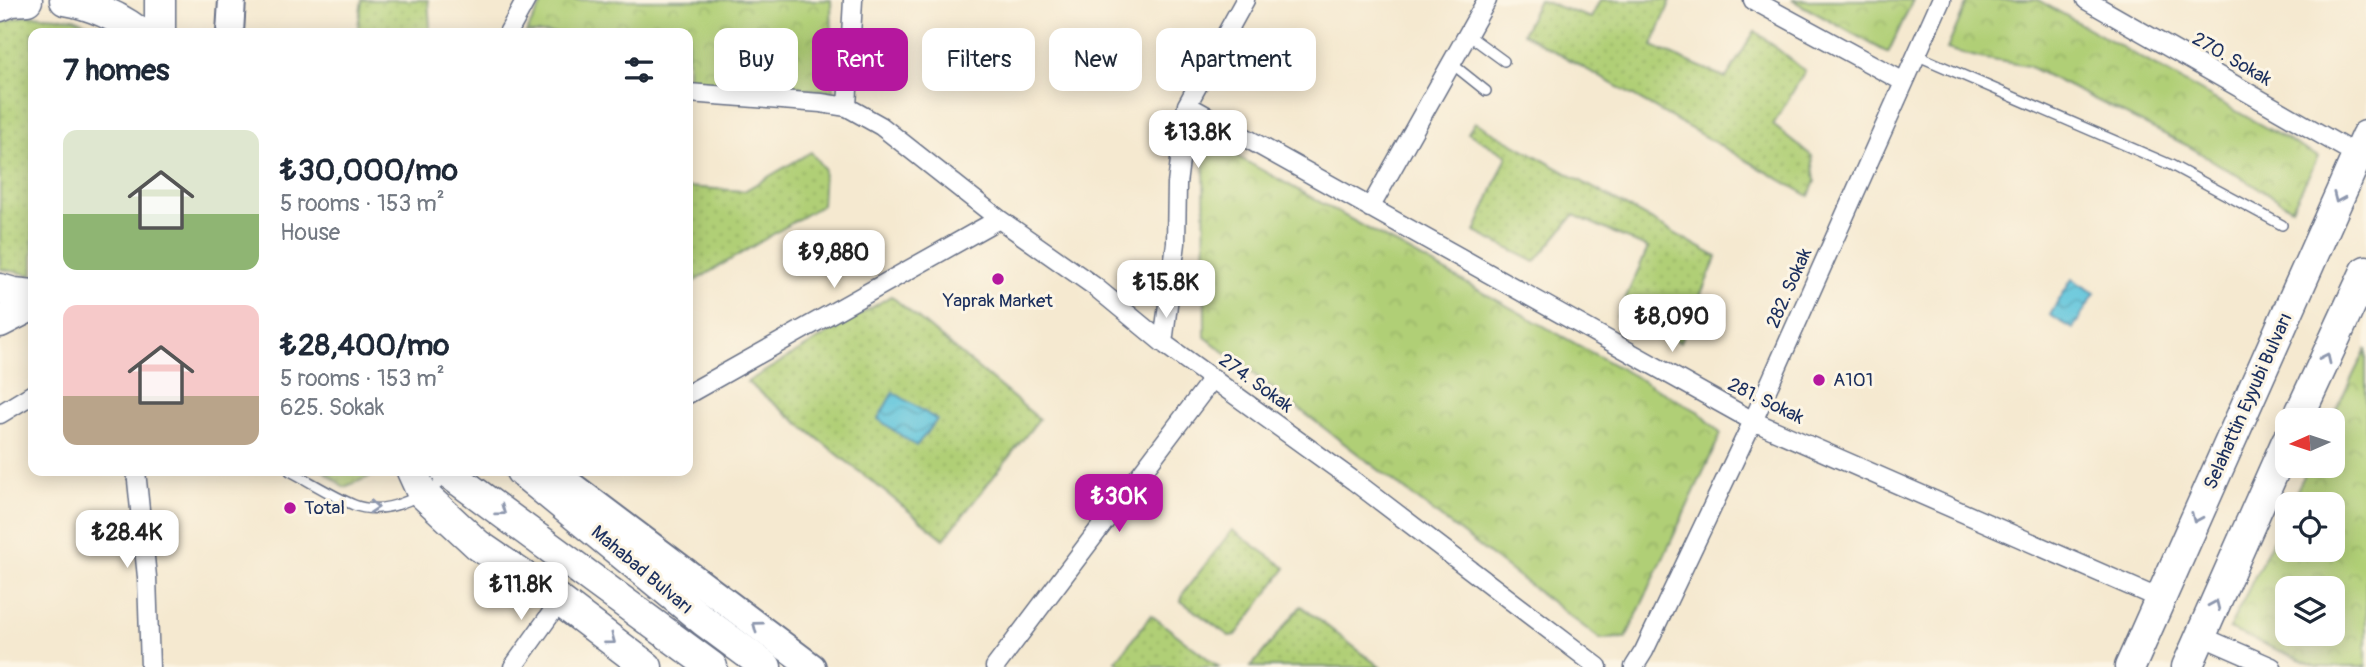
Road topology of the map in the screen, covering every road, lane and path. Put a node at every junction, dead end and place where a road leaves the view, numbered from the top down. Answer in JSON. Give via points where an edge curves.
{"nodes":[{"id":1,"x":27,"y":0,"type":"edge"},
{"id":2,"x":65,"y":0,"type":"edge"},
{"id":3,"x":160,"y":0,"type":"edge"},
{"id":4,"x":232,"y":0,"type":"edge"},
{"id":5,"x":526,"y":0,"type":"edge"},
{"id":6,"x":853,"y":0,"type":"edge"},
{"id":7,"x":1245,"y":0,"type":"edge"},
{"id":8,"x":1487,"y":0,"type":"edge"},
{"id":9,"x":1753,"y":0,"type":"edge"},
{"id":10,"x":1941,"y":0,"type":"edge"},
{"id":11,"x":2086,"y":0,"type":"edge"},
{"id":12,"x":0,"y":6,"type":"edge"},
{"id":13,"x":132,"y":28,"type":"edge"},
{"id":14,"x":160,"y":28,"type":"edge"},
{"id":15,"x":230,"y":28,"type":"edge"},
{"id":16,"x":511,"y":28,"type":"edge"},
{"id":17,"x":1467,"y":34,"type":"junction"},
{"id":18,"x":1916,"y":55,"type":"junction"},
{"id":19,"x":1504,"y":61,"type":"dead end"},
{"id":20,"x":1451,"y":63,"type":"junction"},
{"id":21,"x":1904,"y":82,"type":"junction"},
{"id":22,"x":1486,"y":91,"type":"dead end"},
{"id":23,"x":693,"y":93,"type":"edge"},
{"id":24,"x":1187,"y":105,"type":"junction"},
{"id":25,"x":847,"y":107,"type":"junction"},
{"id":26,"x":2362,"y":145,"type":"edge"},
{"id":27,"x":1370,"y":208,"type":"junction"},
{"id":28,"x":999,"y":219,"type":"junction"},
{"id":29,"x":2282,"y":225,"type":"dead end"},
{"id":30,"x":2366,"y":271,"type":"edge"},
{"id":31,"x":0,"y":289,"type":"edge"},
{"id":32,"x":28,"y":294,"type":"edge"},
{"id":33,"x":28,"y":308,"type":"edge"},
{"id":34,"x":0,"y":322,"type":"edge"},
{"id":35,"x":1163,"y":343,"type":"junction"},
{"id":36,"x":1213,"y":378,"type":"junction"},
{"id":37,"x":693,"y":391,"type":"edge"},
{"id":38,"x":28,"y":397,"type":"edge"},
{"id":39,"x":2303,"y":408,"type":"edge"},
{"id":40,"x":0,"y":414,"type":"edge"},
{"id":41,"x":1753,"y":421,"type":"junction"},
{"id":42,"x":2275,"y":468,"type":"edge"},
{"id":43,"x":137,"y":476,"type":"edge"},
{"id":44,"x":299,"y":476,"type":"edge"},
{"id":45,"x":436,"y":476,"type":"edge"},
{"id":46,"x":454,"y":476,"type":"edge"},
{"id":47,"x":527,"y":476,"type":"edge"},
{"id":48,"x":561,"y":476,"type":"edge"},
{"id":49,"x":417,"y":482,"type":"edge"},
{"id":50,"x":2160,"y":600,"type":"junction"},
{"id":51,"x":560,"y":601,"type":"junction"},
{"id":52,"x":2200,"y":636,"type":"junction"},
{"id":53,"x":150,"y":667,"type":"edge"},
{"id":54,"x":513,"y":667,"type":"edge"},
{"id":55,"x":647,"y":667,"type":"edge"},
{"id":56,"x":712,"y":667,"type":"edge"},
{"id":57,"x":766,"y":667,"type":"edge"},
{"id":58,"x":812,"y":667,"type":"edge"},
{"id":59,"x":995,"y":667,"type":"edge"},
{"id":60,"x":1598,"y":667,"type":"edge"},
{"id":61,"x":1634,"y":667,"type":"edge"},
{"id":62,"x":2130,"y":667,"type":"edge"},
{"id":63,"x":2187,"y":667,"type":"edge"},
{"id":64,"x":2272,"y":667,"type":"edge"}],
"edges":[{"from":1,"to":12,"type":"main road"},
{"from":2,"to":13,"type":"main road","via":[[85,3]]},
{"from":3,"to":14,"type":"main road"},
{"from":4,"to":15,"type":"main road"},
{"from":5,"to":16,"type":"street"},
{"from":6,"to":25,"type":"street"},
{"from":7,"to":24,"type":"street"},
{"from":8,"to":17,"type":"street"},
{"from":9,"to":21,"type":"street"},
{"from":10,"to":18,"type":"street","name":"282. Sokak"},
{"from":11,"to":26,"type":"street","name":"270. Sokak"},
{"from":17,"to":19,"type":"lane"},
{"from":17,"to":20,"type":"street"},
{"from":18,"to":21,"type":"street","name":"282. Sokak"},
{"from":18,"to":29,"type":"lane","via":[[2171,165]]},
{"from":20,"to":22,"type":"lane"},
{"from":20,"to":27,"type":"street"},
{"from":21,"to":41,"type":"street","name":"282. Sokak"},
{"from":23,"to":25,"type":"street","name":"274. Sokak"},
{"from":24,"to":27,"type":"street","name":"281. Sokak"},
{"from":24,"to":35,"type":"street","via":[[1177,184],[1177,243]]},
{"from":25,"to":28,"type":"street","name":"274. Sokak","via":[[881,127]]},
{"from":26,"to":50,"type":"main road","name":"Selahattin Eyyubi Bulvarı","one_way":true},
{"from":27,"to":41,"type":"street","name":"281. Sokak"},
{"from":28,"to":35,"type":"street","name":"274. Sokak","via":[[1094,286]]},
{"from":28,"to":37,"type":"street"},
{"from":39,"to":30,"type":"main road","one_way":true},
{"from":31,"to":32,"type":"main road"},
{"from":33,"to":34,"type":"main road"},
{"from":35,"to":36,"type":"street","name":"274. Sokak"},
{"from":36,"to":59,"type":"street"},
{"from":36,"to":60,"type":"street","name":"274. Sokak"},
{"from":38,"to":40,"type":"street"},
{"from":41,"to":50,"type":"street","name":"281. Sokak"},
{"from":41,"to":61,"type":"street","name":"282. Sokak"},
{"from":52,"to":42,"type":"main road","one_way":true},
{"from":43,"to":53,"type":"street"},
{"from":44,"to":49,"type":"lane","one_way":true,"via":[[356,506],[388,508]]},
{"from":45,"to":49,"type":"lane"},
{"from":46,"to":56,"type":"main road","name":"Mahabad Bulvarı","one_way":true},
{"from":47,"to":57,"type":"main road","name":"Mahabad Bulvarı"},
{"from":58,"to":48,"type":"main road","one_way":true},
{"from":49,"to":51,"type":"main road","via":[[478,545]]},
{"from":50,"to":62,"type":"main road","name":"Selahattin Eyyubi Bulvarı"},
{"from":51,"to":54,"type":"street"},
{"from":51,"to":55,"type":"main road","one_way":true},
{"from":52,"to":63,"type":"main road"},
{"from":52,"to":64,"type":"street"}]}
